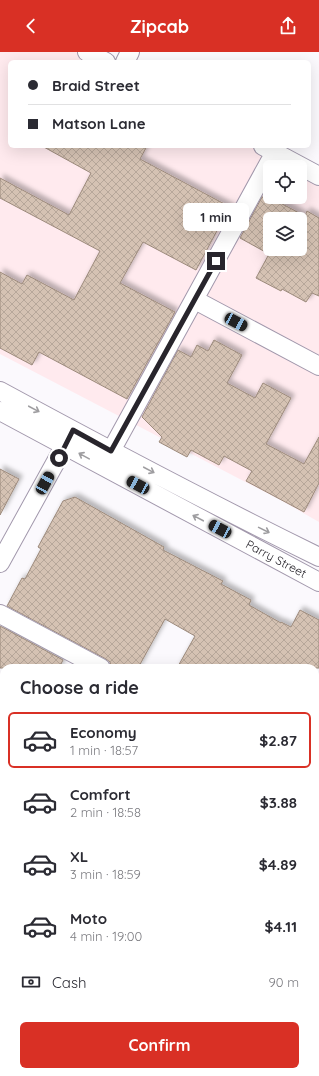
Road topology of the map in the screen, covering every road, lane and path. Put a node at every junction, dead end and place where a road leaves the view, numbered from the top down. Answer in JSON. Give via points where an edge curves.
{"nodes":[{"id":1,"x":87,"y":52,"type":"edge"},
{"id":2,"x":102,"y":60,"type":"edge"},
{"id":3,"x":269,"y":149,"type":"edge"},
{"id":4,"x":319,"y":176,"type":"edge"},
{"id":5,"x":195,"y":300,"type":"junction"},
{"id":6,"x":319,"y":366,"type":"edge"},
{"id":7,"x":0,"y":391,"type":"edge"},
{"id":8,"x":0,"y":411,"type":"edge"},
{"id":9,"x":69,"y":438,"type":"junction"},
{"id":10,"x":111,"y":451,"type":"junction"},
{"id":11,"x":319,"y":557,"type":"edge"},
{"id":12,"x":0,"y":563,"type":"edge"},
{"id":13,"x":319,"y":582,"type":"edge"},
{"id":14,"x":0,"y":614,"type":"edge"},
{"id":15,"x":94,"y":664,"type":"edge"}],
"edges":[{"from":1,"to":2,"type":"street"},
{"from":3,"to":4,"type":"street"},
{"from":3,"to":5,"type":"street"},
{"from":5,"to":6,"type":"street"},
{"from":5,"to":10,"type":"street"},
{"from":7,"to":9,"type":"street","name":"Parry Street","one_way":true},
{"from":8,"to":9,"type":"street","name":"Parry Street"},
{"from":9,"to":10,"type":"street","name":"Parry Street"},
{"from":9,"to":12,"type":"street"},
{"from":13,"to":9,"type":"street","name":"Parry Street","one_way":true},
{"from":10,"to":11,"type":"street","name":"Parry Street","one_way":true},
{"from":14,"to":15,"type":"street"}]}
